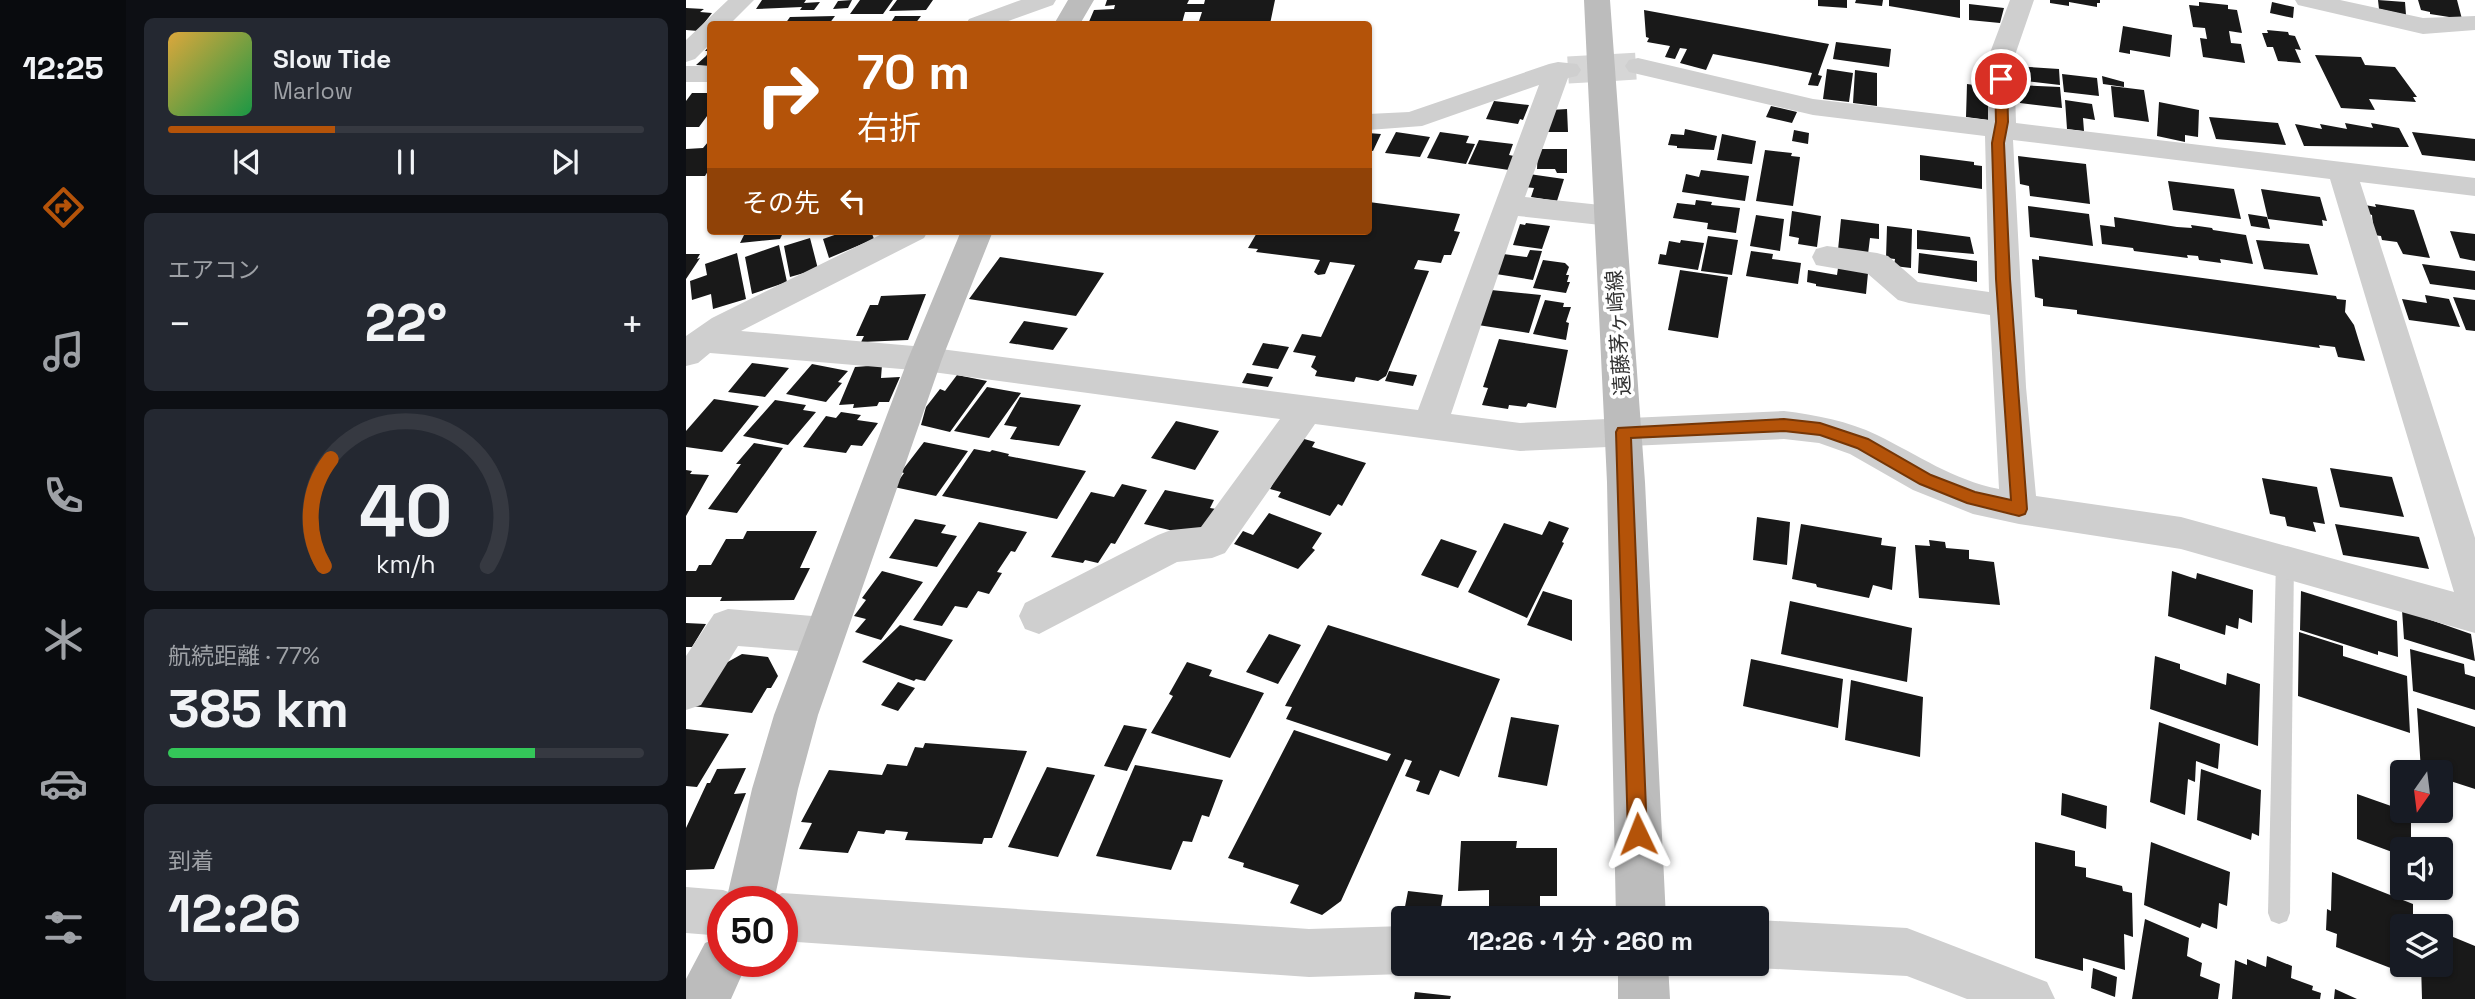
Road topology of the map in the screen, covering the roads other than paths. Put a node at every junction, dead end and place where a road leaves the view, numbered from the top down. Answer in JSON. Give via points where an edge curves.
{"nodes":[{"id":1,"x":741,"y":0,"type":"edge"},
{"id":2,"x":1044,"y":0,"type":"edge"},
{"id":3,"x":1081,"y":0,"type":"edge"},
{"id":4,"x":1597,"y":0,"type":"edge"},
{"id":5,"x":2021,"y":0,"type":"edge"},
{"id":6,"x":2306,"y":0,"type":"edge"},
{"id":7,"x":719,"y":21,"type":"edge"},
{"id":8,"x":986,"y":21,"type":"edge"},
{"id":9,"x":1069,"y":21,"type":"edge"},
{"id":10,"x":2475,"y":23,"type":"edge"},
{"id":11,"x":707,"y":37,"type":"edge"},
{"id":12,"x":1638,"y":66,"type":"tunnel mouth"},
{"id":13,"x":692,"y":72,"type":"edge"},
{"id":14,"x":1372,"y":122,"type":"edge"},
{"id":15,"x":2000,"y":131,"type":"junction"},
{"id":16,"x":2342,"y":172,"type":"junction"},
{"id":17,"x":2475,"y":187,"type":"edge"},
{"id":18,"x":1507,"y":205,"type":"junction"},
{"id":19,"x":1611,"y":216,"type":"junction"},
{"id":20,"x":905,"y":235,"type":"edge"},
{"id":21,"x":975,"y":235,"type":"edge"},
{"id":22,"x":1827,"y":257,"type":"dead end"},
{"id":23,"x":2004,"y":306,"type":"junction"},
{"id":24,"x":695,"y":347,"type":"edge"},
{"id":25,"x":925,"y":359,"type":"junction"},
{"id":26,"x":1306,"y":409,"type":"junction"},
{"id":27,"x":1430,"y":425,"type":"junction"},
{"id":28,"x":1624,"y":432,"type":"junction"},
{"id":29,"x":2019,"y":509,"type":"junction"},
{"id":30,"x":2285,"y":560,"type":"junction"},
{"id":31,"x":2475,"y":596,"type":"edge"},
{"id":32,"x":2475,"y":615,"type":"edge"},
{"id":33,"x":1038,"y":617,"type":"dead end"},
{"id":34,"x":824,"y":635,"type":"junction"},
{"id":35,"x":686,"y":691,"type":"edge"},
{"id":36,"x":753,"y":886,"type":"edge"},
{"id":37,"x":1641,"y":906,"type":"edge"},
{"id":38,"x":686,"y":910,"type":"edge"},
{"id":39,"x":707,"y":912,"type":"edge"},
{"id":40,"x":2279,"y":913,"type":"dead end"},
{"id":41,"x":798,"y":918,"type":"edge"},
{"id":42,"x":1769,"y":945,"type":"edge"},
{"id":43,"x":1391,"y":950,"type":"edge"},
{"id":44,"x":1643,"y":976,"type":"edge"},
{"id":45,"x":715,"y":977,"type":"edge"},
{"id":46,"x":703,"y":999,"type":"edge"},
{"id":47,"x":1644,"y":999,"type":"edge"},
{"id":48,"x":2030,"y":999,"type":"edge"}],
"edges":[{"from":1,"to":7,"type":"street"},
{"from":2,"to":8,"type":"street"},
{"from":3,"to":9,"type":"main road"},
{"from":4,"to":19,"type":"main road","name":"遠藤茅ヶ崎線"},
{"from":5,"to":15,"type":"street","via":[[2001,58]]},
{"from":6,"to":10,"type":"street","via":[[2423,26]]},
{"from":11,"to":13,"type":"street"},
{"from":12,"to":15,"type":"street","via":[[1813,107]]},
{"from":14,"to":18,"type":"street","via":[[1412,120],[1563,70]]},
{"from":15,"to":16,"type":"street"},
{"from":15,"to":23,"type":"street"},
{"from":16,"to":17,"type":"street"},
{"from":16,"to":31,"type":"street"},
{"from":18,"to":19,"type":"street"},
{"from":18,"to":27,"type":"street"},
{"from":19,"to":28,"type":"main road","name":"遠藤茅ヶ崎線"},
{"from":20,"to":24,"type":"street","via":[[723,326]]},
{"from":21,"to":25,"type":"main road"},
{"from":22,"to":23,"type":"street","via":[[1877,264],[1909,292]]},
{"from":23,"to":29,"type":"street"},
{"from":24,"to":25,"type":"street"},
{"from":25,"to":26,"type":"street"},
{"from":25,"to":34,"type":"main road"},
{"from":26,"to":27,"type":"street"},
{"from":26,"to":33,"type":"street","via":[[1212,542],[1171,546]]},
{"from":27,"to":28,"type":"street","via":[[1520,437]]},
{"from":28,"to":29,"type":"street","via":[[1784,425],[1820,429],[1863,444],[1926,480],[1973,499]]},
{"from":28,"to":37,"type":"main road","name":"遠藤茅ヶ崎線"},
{"from":29,"to":30,"type":"street","via":[[2181,533]]},
{"from":30,"to":32,"type":"street"},
{"from":30,"to":40,"type":"lane"},
{"from":34,"to":35,"type":"street","via":[[728,628]]},
{"from":34,"to":36,"type":"main road","via":[[775,789]]},
{"from":38,"to":39,"type":"street"},
{"from":41,"to":43,"type":"street","via":[[1309,953]]},
{"from":42,"to":48,"type":"street","via":[[1907,952]]},
{"from":44,"to":47,"type":"main road"},
{"from":45,"to":46,"type":"main road"}]}
